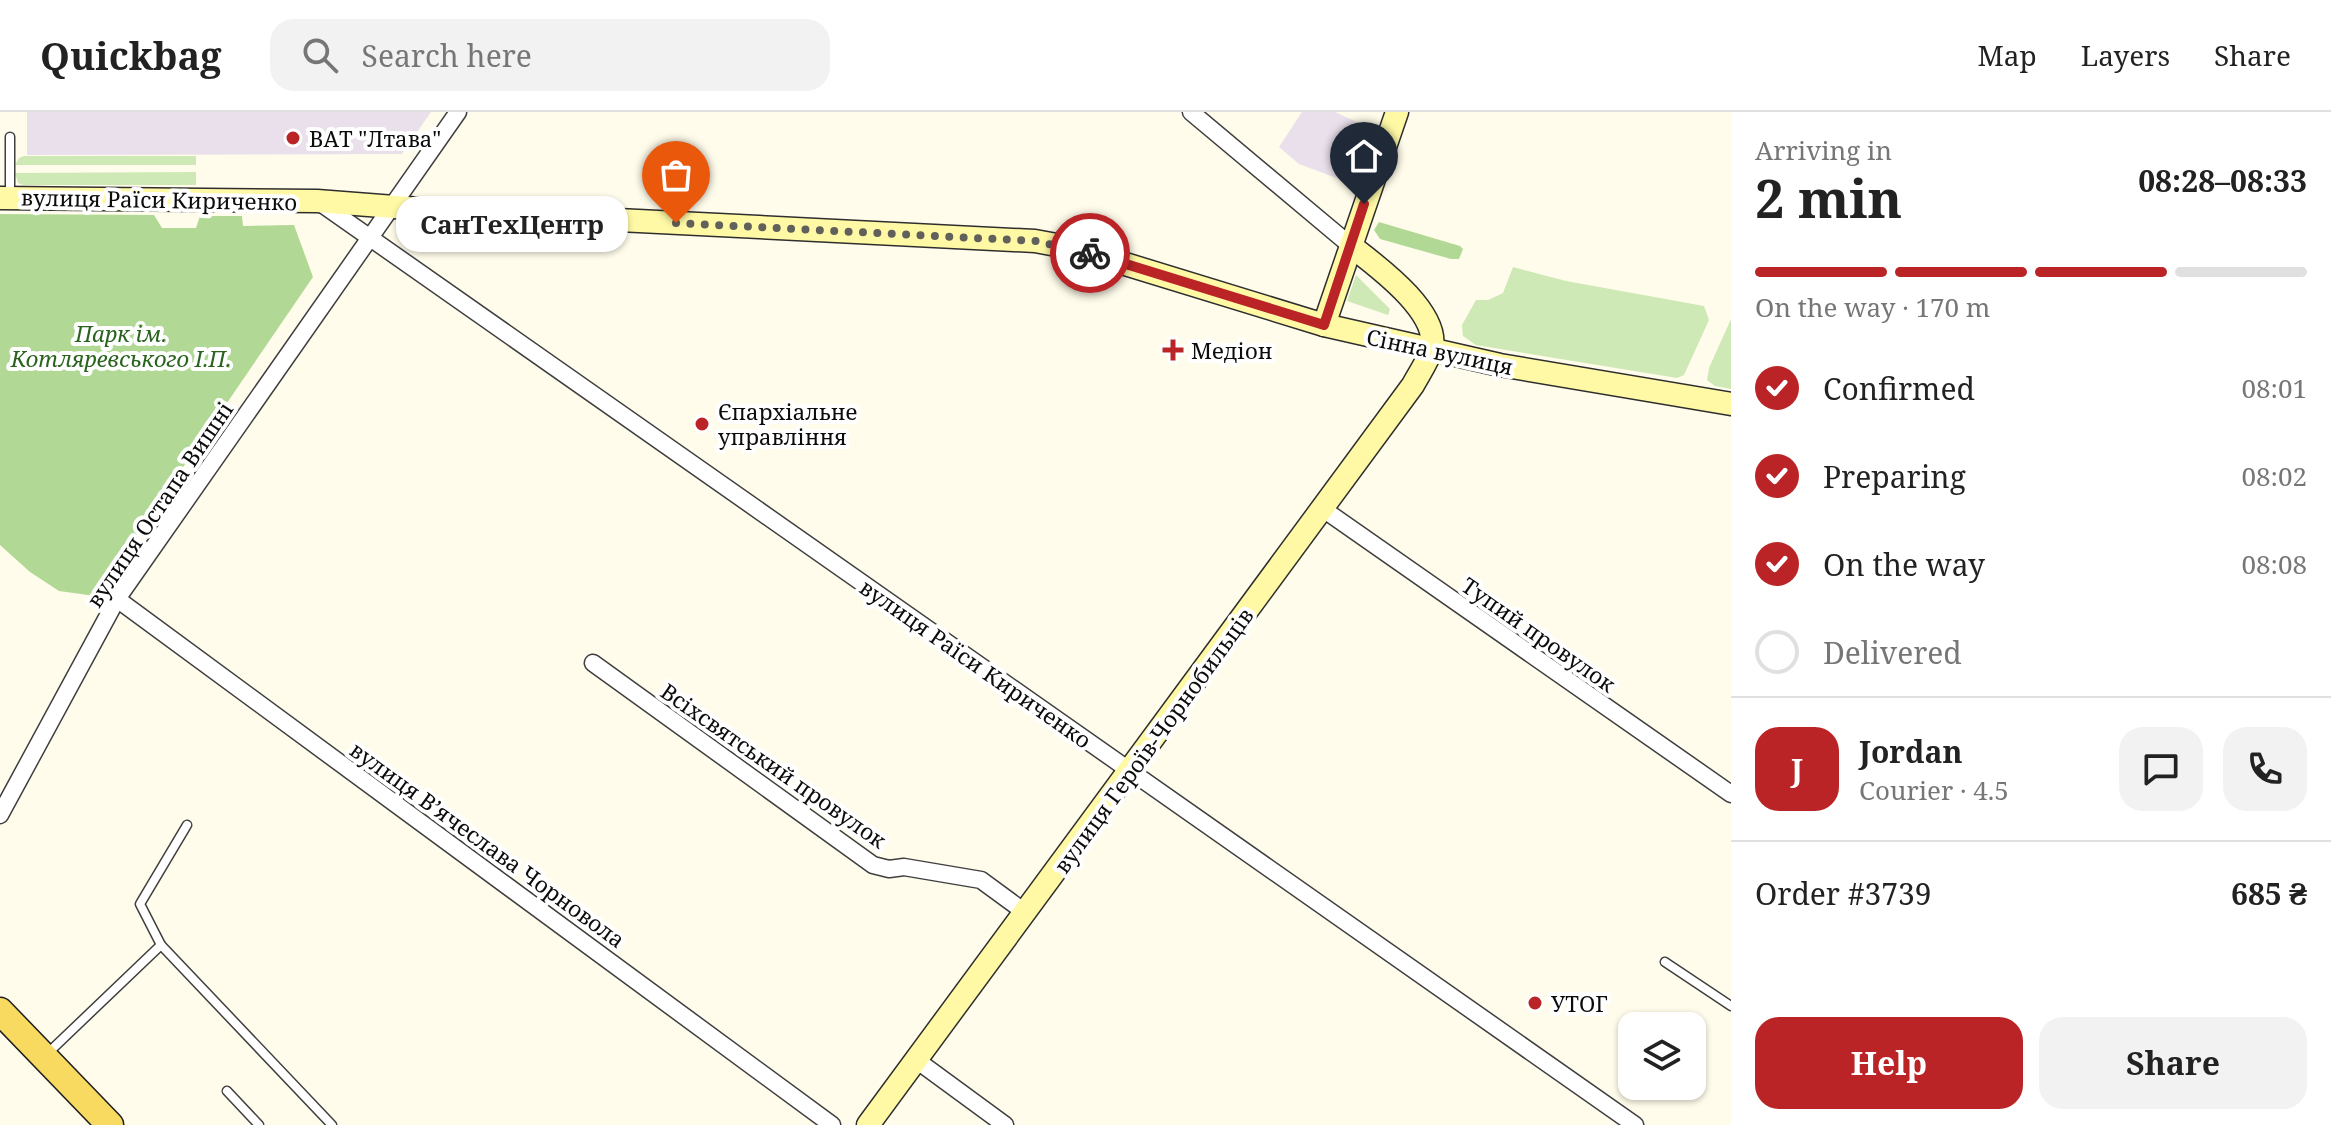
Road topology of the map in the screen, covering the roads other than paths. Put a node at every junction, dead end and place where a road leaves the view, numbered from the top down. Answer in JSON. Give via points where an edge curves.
{"nodes":[{"id":1,"x":458,"y":112,"type":"edge"},
{"id":2,"x":1191,"y":112,"type":"edge"},
{"id":3,"x":1397,"y":112,"type":"edge"},
{"id":4,"x":10,"y":137,"type":"dead end"},
{"id":5,"x":5,"y":198,"type":"edge"},
{"id":6,"x":317,"y":201,"type":"junction"},
{"id":7,"x":392,"y":208,"type":"junction"},
{"id":8,"x":370,"y":237,"type":"junction"},
{"id":9,"x":1351,"y":246,"type":"junction"},
{"id":10,"x":1324,"y":325,"type":"junction"},
{"id":11,"x":1431,"y":350,"type":"junction"},
{"id":12,"x":1731,"y":404,"type":"edge"},
{"id":13,"x":1323,"y":509,"type":"junction"},
{"id":14,"x":117,"y":599,"type":"junction"},
{"id":15,"x":593,"y":663,"type":"dead end"},
{"id":16,"x":1131,"y":771,"type":"junction"},
{"id":17,"x":1731,"y":794,"type":"edge"},
{"id":18,"x":0,"y":815,"type":"edge"},
{"id":19,"x":187,"y":825,"type":"dead end"},
{"id":20,"x":1026,"y":913,"type":"junction"},
{"id":21,"x":161,"y":945,"type":"junction"},
{"id":22,"x":1665,"y":962,"type":"dead end"},
{"id":23,"x":1731,"y":1006,"type":"edge"},
{"id":24,"x":0,"y":1011,"type":"edge"},
{"id":25,"x":44,"y":1057,"type":"junction"},
{"id":26,"x":915,"y":1059,"type":"junction"},
{"id":27,"x":227,"y":1091,"type":"dead end"},
{"id":28,"x":110,"y":1125,"type":"edge"},
{"id":29,"x":259,"y":1125,"type":"edge"},
{"id":30,"x":332,"y":1125,"type":"edge"},
{"id":31,"x":832,"y":1125,"type":"edge"},
{"id":32,"x":868,"y":1125,"type":"edge"},
{"id":33,"x":1005,"y":1125,"type":"edge"},
{"id":34,"x":1635,"y":1125,"type":"edge"}],
"edges":[{"from":1,"to":7,"type":"street","name":"вулиця Остапа Вишні"},
{"from":2,"to":9,"type":"street"},
{"from":3,"to":9,"type":"main road"},
{"from":4,"to":5,"type":"lane"},
{"from":5,"to":6,"type":"main road","name":"вулиця Раїси Кириченко"},
{"from":6,"to":7,"type":"main road","name":"вулиця Раїси Кириченко"},
{"from":6,"to":8,"type":"street","name":"вулиця Раїси Кириченко"},
{"from":7,"to":8,"type":"street","name":"вулиця Остапа Вишні"},
{"from":7,"to":10,"type":"main road","name":"Сінна вулиця","via":[[1035,241]]},
{"from":8,"to":14,"type":"street","name":"вулиця Остапа Вишні"},
{"from":8,"to":16,"type":"street","name":"вулиця Раїси Кириченко"},
{"from":9,"to":10,"type":"main road"},
{"from":9,"to":11,"type":"main road","via":[[1408,294],[1430,324]]},
{"from":10,"to":11,"type":"main road","name":"Сінна вулиця"},
{"from":11,"to":12,"type":"main road","name":"Сінна вулиця"},
{"from":11,"to":13,"type":"main road","name":"вулиця Героїв-Чорнобильців","via":[[1408,394]]},
{"from":13,"to":16,"type":"main road","name":"вулиця Героїв-Чорнобильців"},
{"from":13,"to":17,"type":"street","name":"Тупий провулок"},
{"from":14,"to":18,"type":"street","name":"вулиця Остапа Вишні"},
{"from":14,"to":31,"type":"street","name":"вулиця Вʼячеслава Чорновола"},
{"from":15,"to":20,"type":"street","name":"Всіхсвятський провулок","via":[[873,865],[981,880]]},
{"from":16,"to":20,"type":"main road","name":"вулиця Героїв-Чорнобильців"},
{"from":16,"to":34,"type":"street","name":"вулиця Раїси Кириченко"},
{"from":19,"to":21,"type":"lane","via":[[140,904]]},
{"from":20,"to":26,"type":"main road","name":"вулиця Героїв-Чорнобильців"},
{"from":21,"to":25,"type":"lane"},
{"from":21,"to":30,"type":"lane"},
{"from":22,"to":23,"type":"lane"},
{"from":24,"to":25,"type":"main road"},
{"from":25,"to":28,"type":"main road"},
{"from":26,"to":32,"type":"main road","name":"вулиця Героїв-Чорнобильців"},
{"from":26,"to":33,"type":"street"},
{"from":27,"to":29,"type":"lane"}]}
